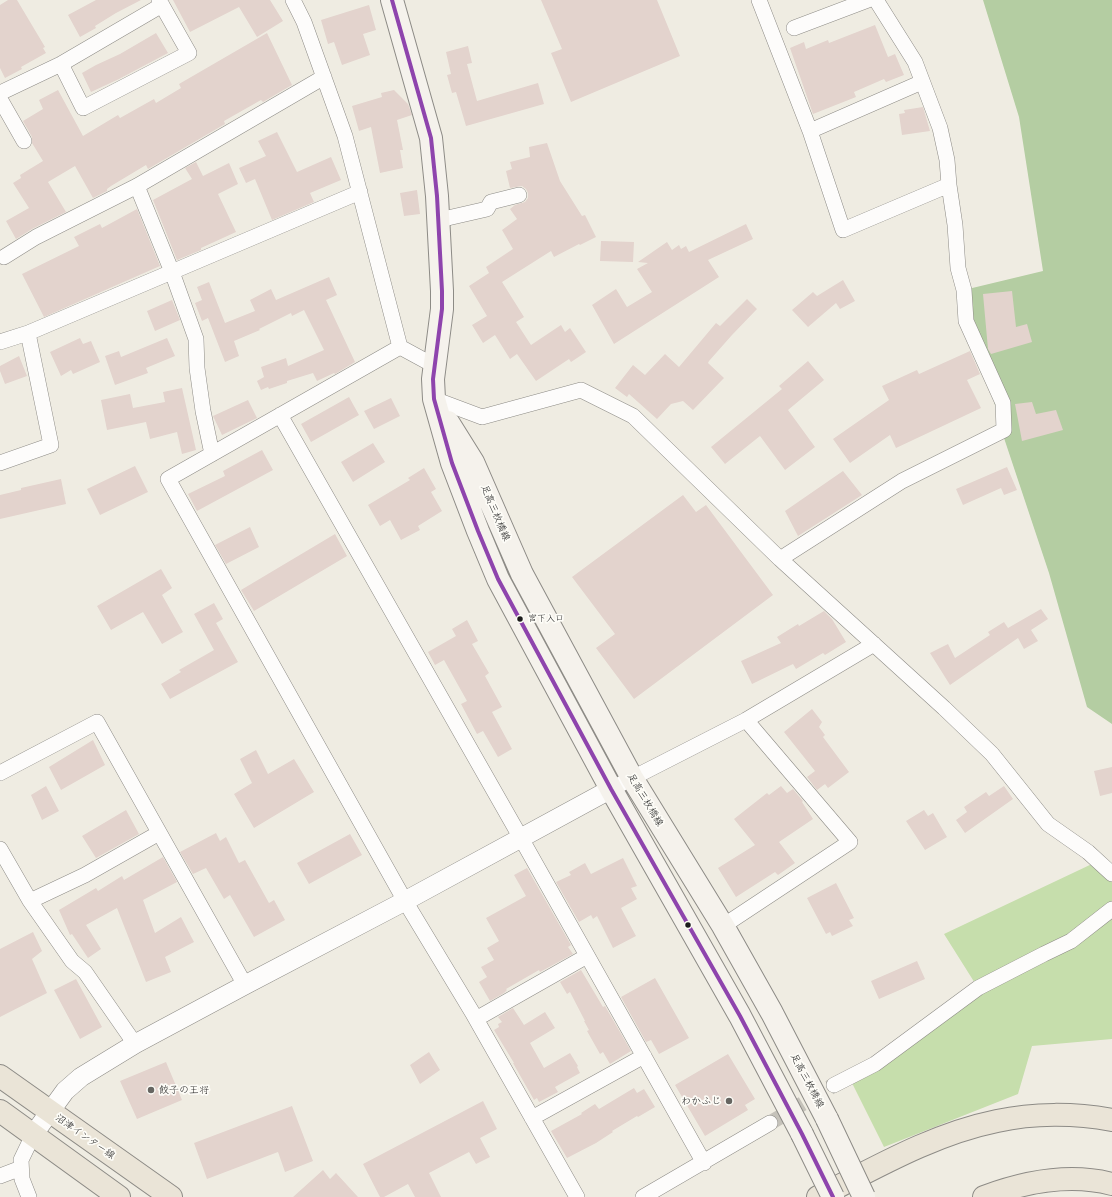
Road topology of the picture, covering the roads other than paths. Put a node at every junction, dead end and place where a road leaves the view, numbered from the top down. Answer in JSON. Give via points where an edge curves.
{"nodes":[{"id":1,"x":293,"y":0,"type":"edge"},
{"id":2,"x":392,"y":0,"type":"edge"},
{"id":3,"x":759,"y":0,"type":"edge"},
{"id":4,"x":868,"y":0,"type":"edge"},
{"id":5,"x":876,"y":0,"type":"edge"},
{"id":6,"x":160,"y":2,"type":"edge"},
{"id":7,"x":794,"y":28,"type":"dead end"},
{"id":8,"x":61,"y":64,"type":"junction"},
{"id":9,"x":324,"y":77,"type":"junction"},
{"id":10,"x":922,"y":82,"type":"junction"},
{"id":11,"x":0,"y":93,"type":"edge"},
{"id":12,"x":0,"y":99,"type":"edge"},
{"id":13,"x":810,"y":131,"type":"junction"},
{"id":14,"x":24,"y":141,"type":"dead end"},
{"id":15,"x":949,"y":185,"type":"junction"},
{"id":16,"x":137,"y":186,"type":"junction"},
{"id":17,"x":360,"y":192,"type":"junction"},
{"id":18,"x":519,"y":195,"type":"dead end"},
{"id":19,"x":439,"y":220,"type":"junction"},
{"id":20,"x":4,"y":257,"type":"dead end"},
{"id":21,"x":172,"y":272,"type":"junction"},
{"id":22,"x":28,"y":333,"type":"junction"},
{"id":23,"x":0,"y":342,"type":"edge"},
{"id":24,"x":400,"y":347,"type":"junction"},
{"id":25,"x":435,"y":366,"type":"junction"},
{"id":26,"x":434,"y":399,"type":"junction"},
{"id":27,"x":280,"y":415,"type":"junction"},
{"id":28,"x":212,"y":454,"type":"junction"},
{"id":29,"x":0,"y":462,"type":"edge"},
{"id":30,"x":780,"y":559,"type":"junction"},
{"id":31,"x":874,"y":644,"type":"junction"},
{"id":32,"x":746,"y":720,"type":"junction"},
{"id":33,"x":0,"y":773,"type":"edge"},
{"id":34,"x":632,"y":778,"type":"junction"},
{"id":35,"x":611,"y":788,"type":"junction"},
{"id":36,"x":159,"y":833,"type":"junction"},
{"id":37,"x":521,"y":838,"type":"junction"},
{"id":38,"x":0,"y":849,"type":"edge"},
{"id":39,"x":1112,"y":874,"type":"edge"},
{"id":40,"x":405,"y":901,"type":"junction"},
{"id":41,"x":30,"y":902,"type":"junction"},
{"id":42,"x":1112,"y":909,"type":"edge"},
{"id":43,"x":723,"y":926,"type":"junction"},
{"id":44,"x":588,"y":956,"type":"junction"},
{"id":45,"x":245,"y":985,"type":"junction"},
{"id":46,"x":476,"y":1019,"type":"junction"},
{"id":47,"x":135,"y":1044,"type":"junction"},
{"id":48,"x":644,"y":1056,"type":"junction"},
{"id":49,"x":0,"y":1076,"type":"edge"},
{"id":50,"x":834,"y":1085,"type":"tunnel mouth"},
{"id":51,"x":0,"y":1111,"type":"edge"},
{"id":52,"x":49,"y":1111,"type":"junction"},
{"id":53,"x":532,"y":1118,"type":"junction"},
{"id":54,"x":1112,"y":1120,"type":"edge"},
{"id":55,"x":770,"y":1123,"type":"tunnel mouth"},
{"id":56,"x":33,"y":1135,"type":"junction"},
{"id":57,"x":704,"y":1162,"type":"junction"},
{"id":58,"x":21,"y":1168,"type":"junction"},
{"id":59,"x":0,"y":1176,"type":"edge"},
{"id":60,"x":1112,"y":1184,"type":"edge"},
{"id":61,"x":29,"y":1197,"type":"edge"},
{"id":62,"x":119,"y":1197,"type":"edge"},
{"id":63,"x":171,"y":1197,"type":"edge"},
{"id":64,"x":577,"y":1197,"type":"edge"},
{"id":65,"x":643,"y":1197,"type":"edge"},
{"id":66,"x":818,"y":1197,"type":"edge"},
{"id":67,"x":832,"y":1197,"type":"edge"},
{"id":68,"x":864,"y":1197,"type":"edge"},
{"id":69,"x":984,"y":1197,"type":"edge"}],
"edges":[{"from":1,"to":9,"type":"street"},
{"from":2,"to":19,"type":"main road","name":"足高三枚橋線","via":[[431,138]]},
{"from":3,"to":13,"type":"street"},
{"from":4,"to":7,"type":"street"},
{"from":5,"to":10,"type":"street","via":[[915,62]]},
{"from":6,"to":8,"type":"street"},
{"from":6,"to":8,"type":"street","via":[[189,53],[83,108]]},
{"from":8,"to":11,"type":"street"},
{"from":9,"to":16,"type":"street"},
{"from":9,"to":17,"type":"street","via":[[345,136]]},
{"from":10,"to":13,"type":"street"},
{"from":10,"to":15,"type":"street","via":[[940,128]]},
{"from":12,"to":14,"type":"street"},
{"from":13,"to":15,"type":"street","via":[[843,230]]},
{"from":15,"to":30,"type":"street","via":[[966,321],[1003,403],[1004,430],[902,481]]},
{"from":16,"to":20,"type":"street"},
{"from":16,"to":21,"type":"street"},
{"from":17,"to":21,"type":"street"},
{"from":17,"to":24,"type":"street"},
{"from":18,"to":19,"type":"street","via":[[491,202],[487,209]]},
{"from":19,"to":25,"type":"main road","name":"足高三枚橋線","via":[[442,309]]},
{"from":21,"to":22,"type":"street"},
{"from":21,"to":28,"type":"street","via":[[196,339],[197,368]]},
{"from":22,"to":23,"type":"street"},
{"from":22,"to":29,"type":"street","via":[[51,445]]},
{"from":24,"to":25,"type":"street"},
{"from":24,"to":27,"type":"street"},
{"from":25,"to":26,"type":"main road","name":"足高三枚橋線"},
{"from":26,"to":30,"type":"street","via":[[482,417],[581,390],[633,416]]},
{"from":26,"to":34,"type":"main road","name":"足高三枚橋線","via":[[473,462],[522,574]]},
{"from":26,"to":35,"type":"main road","name":"足高三枚橋線","via":[[452,463],[498,579]]},
{"from":27,"to":28,"type":"street"},
{"from":27,"to":37,"type":"street"},
{"from":28,"to":40,"type":"street","via":[[168,479]]},
{"from":30,"to":31,"type":"street"},
{"from":31,"to":32,"type":"street"},
{"from":31,"to":39,"type":"street","via":[[992,754],[1048,824],[1088,852]]},
{"from":32,"to":34,"type":"street"},
{"from":32,"to":43,"type":"street","via":[[850,842]]},
{"from":33,"to":36,"type":"street","via":[[97,722]]},
{"from":34,"to":35,"type":"street"},
{"from":34,"to":43,"type":"main road","name":"足高三枚橋線"},
{"from":35,"to":37,"type":"street"},
{"from":35,"to":67,"type":"main road","name":"足高三枚橋線","bridge":true,"via":[[740,1016]]},
{"from":36,"to":41,"type":"street"},
{"from":36,"to":45,"type":"street"},
{"from":37,"to":40,"type":"street"},
{"from":37,"to":44,"type":"street"},
{"from":38,"to":41,"type":"street"},
{"from":40,"to":45,"type":"street"},
{"from":40,"to":46,"type":"street"},
{"from":41,"to":47,"type":"street","via":[[72,961],[85,972]]},
{"from":42,"to":50,"type":"street","via":[[1071,941],[978,988],[875,1064]]},
{"from":43,"to":68,"type":"main road","name":"足高三枚橋線","bridge":true,"via":[[772,1013]]},
{"from":44,"to":46,"type":"street"},
{"from":44,"to":48,"type":"street"},
{"from":45,"to":47,"type":"street"},
{"from":46,"to":53,"type":"street"},
{"from":47,"to":52,"type":"street","via":[[81,1077],[65,1091]]},
{"from":48,"to":53,"type":"street"},
{"from":48,"to":57,"type":"street"},
{"from":49,"to":52,"type":"main road","name":"沼津インター線"},
{"from":51,"to":56,"type":"main road"},
{"from":52,"to":56,"type":"street"},
{"from":52,"to":63,"type":"main road","name":"沼津インター線"},
{"from":53,"to":64,"type":"street"},
{"from":54,"to":66,"type":"main road","via":[[1028,1116],[966,1129],[902,1155]]},
{"from":55,"to":57,"type":"street"},
{"from":56,"to":58,"type":"street","via":[[21,1160]]},
{"from":56,"to":62,"type":"main road"},
{"from":57,"to":65,"type":"street"},
{"from":58,"to":59,"type":"street"},
{"from":58,"to":61,"type":"street"},
{"from":60,"to":69,"type":"main road","via":[[1051,1180],[1021,1185]]}]}
